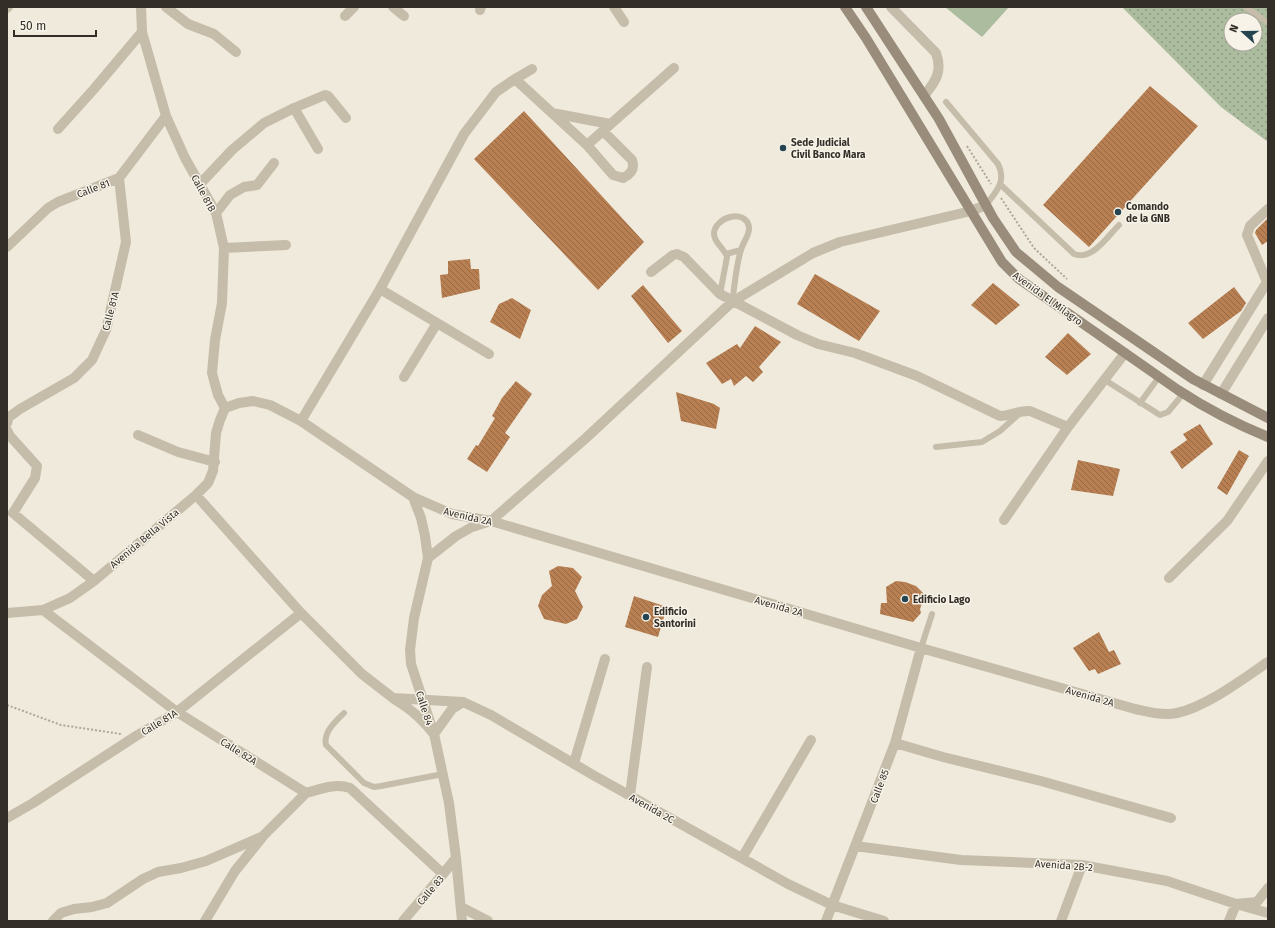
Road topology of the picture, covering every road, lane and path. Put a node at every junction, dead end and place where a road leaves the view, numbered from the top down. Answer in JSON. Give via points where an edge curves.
{"nodes":[{"id":1,"x":141,"y":7,"type":"edge"},
{"id":2,"x":166,"y":7,"type":"edge"},
{"id":3,"x":354,"y":7,"type":"edge"},
{"id":4,"x":393,"y":7,"type":"edge"},
{"id":5,"x":614,"y":7,"type":"edge"},
{"id":6,"x":845,"y":7,"type":"edge"},
{"id":7,"x":866,"y":7,"type":"edge"},
{"id":8,"x":891,"y":7,"type":"edge"},
{"id":9,"x":1246,"y":7,"type":"edge"},
{"id":10,"x":346,"y":16,"type":"dead end"},
{"id":11,"x":404,"y":16,"type":"dead end"},
{"id":12,"x":624,"y":22,"type":"dead end"},
{"id":13,"x":1268,"y":23,"type":"edge"},
{"id":14,"x":142,"y":32,"type":"junction"},
{"id":15,"x":236,"y":52,"type":"dead end"},
{"id":16,"x":674,"y":68,"type":"dead end"},
{"id":17,"x":532,"y":69,"type":"dead end"},
{"id":18,"x":515,"y":79,"type":"junction"},
{"id":19,"x":924,"y":96,"type":"junction"},
{"id":20,"x":946,"y":102,"type":"dead end"},
{"id":21,"x":294,"y":108,"type":"junction"},
{"id":22,"x":552,"y":113,"type":"junction"},
{"id":23,"x":166,"y":116,"type":"junction"},
{"id":24,"x":346,"y":118,"type":"dead end"},
{"id":25,"x":607,"y":128,"type":"junction"},
{"id":26,"x":58,"y":129,"type":"dead end"},
{"id":27,"x":587,"y":146,"type":"junction"},
{"id":28,"x":318,"y":149,"type":"dead end"},
{"id":29,"x":274,"y":163,"type":"dead end"},
{"id":30,"x":119,"y":178,"type":"junction"},
{"id":31,"x":200,"y":184,"type":"junction"},
{"id":32,"x":1001,"y":185,"type":"junction"},
{"id":33,"x":986,"y":205,"type":"junction"},
{"id":34,"x":1268,"y":209,"type":"edge"},
{"id":35,"x":971,"y":211,"type":"junction"},
{"id":36,"x":216,"y":213,"type":"junction"},
{"id":37,"x":1119,"y":225,"type":"dead end"},
{"id":38,"x":286,"y":245,"type":"dead end"},
{"id":39,"x":7,"y":247,"type":"edge"},
{"id":40,"x":224,"y":248,"type":"junction"},
{"id":41,"x":741,"y":250,"type":"junction"},
{"id":42,"x":726,"y":254,"type":"junction"},
{"id":43,"x":651,"y":272,"type":"dead end"},
{"id":44,"x":1267,"y":281,"type":"edge"},
{"id":45,"x":380,"y":289,"type":"junction"},
{"id":46,"x":720,"y":294,"type":"junction"},
{"id":47,"x":732,"y":302,"type":"junction"},
{"id":48,"x":1268,"y":318,"type":"edge"},
{"id":49,"x":437,"y":323,"type":"junction"},
{"id":50,"x":1125,"y":353,"type":"junction"},
{"id":51,"x":489,"y":354,"type":"dead end"},
{"id":52,"x":404,"y":377,"type":"dead end"},
{"id":53,"x":1159,"y":377,"type":"junction"},
{"id":54,"x":1105,"y":380,"type":"junction"},
{"id":55,"x":1203,"y":385,"type":"junction"},
{"id":56,"x":1184,"y":394,"type":"junction"},
{"id":57,"x":1221,"y":394,"type":"junction"},
{"id":58,"x":1140,"y":403,"type":"junction"},
{"id":59,"x":225,"y":408,"type":"junction"},
{"id":60,"x":1023,"y":410,"type":"junction"},
{"id":61,"x":1268,"y":418,"type":"edge"},
{"id":62,"x":301,"y":421,"type":"junction"},
{"id":63,"x":7,"y":422,"type":"edge"},
{"id":64,"x":1068,"y":427,"type":"junction"},
{"id":65,"x":7,"y":430,"type":"edge"},
{"id":66,"x":138,"y":435,"type":"dead end"},
{"id":67,"x":1268,"y":437,"type":"edge"},
{"id":68,"x":936,"y":447,"type":"dead end"},
{"id":69,"x":1268,"y":461,"type":"edge"},
{"id":70,"x":215,"y":462,"type":"junction"},
{"id":71,"x":196,"y":494,"type":"junction"},
{"id":72,"x":413,"y":497,"type":"junction"},
{"id":73,"x":10,"y":513,"type":"edge"},
{"id":74,"x":1004,"y":520,"type":"dead end"},
{"id":75,"x":492,"y":521,"type":"junction"},
{"id":76,"x":428,"y":558,"type":"junction"},
{"id":77,"x":1169,"y":578,"type":"dead end"},
{"id":78,"x":94,"y":580,"type":"junction"},
{"id":79,"x":43,"y":610,"type":"junction"},
{"id":80,"x":7,"y":613,"type":"edge"},
{"id":81,"x":301,"y":613,"type":"junction"},
{"id":82,"x":932,"y":614,"type":"dead end"},
{"id":83,"x":922,"y":648,"type":"junction"},
{"id":84,"x":604,"y":659,"type":"dead end"},
{"id":85,"x":1268,"y":662,"type":"edge"},
{"id":86,"x":646,"y":668,"type":"dead end"},
{"id":87,"x":393,"y":698,"type":"junction"},
{"id":88,"x":422,"y":699,"type":"junction"},
{"id":89,"x":463,"y":702,"type":"junction"},
{"id":90,"x":7,"y":705,"type":"edge"},
{"id":91,"x":177,"y":712,"type":"junction"},
{"id":92,"x":344,"y":713,"type":"dead end"},
{"id":93,"x":434,"y":734,"type":"junction"},
{"id":94,"x":136,"y":736,"type":"junction"},
{"id":95,"x":811,"y":740,"type":"dead end"},
{"id":96,"x":895,"y":743,"type":"junction"},
{"id":97,"x":574,"y":763,"type":"junction"},
{"id":98,"x":443,"y":774,"type":"junction"},
{"id":99,"x":306,"y":793,"type":"junction"},
{"id":100,"x":630,"y":796,"type":"junction"},
{"id":101,"x":7,"y":818,"type":"edge"},
{"id":102,"x":1171,"y":818,"type":"dead end"},
{"id":103,"x":264,"y":835,"type":"junction"},
{"id":104,"x":855,"y":846,"type":"junction"},
{"id":105,"x":456,"y":858,"type":"junction"},
{"id":106,"x":742,"y":858,"type":"junction"},
{"id":107,"x":1082,"y":865,"type":"junction"},
{"id":108,"x":444,"y":874,"type":"junction"},
{"id":109,"x":1268,"y":888,"type":"edge"},
{"id":110,"x":1236,"y":904,"type":"junction"},
{"id":111,"x":832,"y":905,"type":"junction"},
{"id":112,"x":461,"y":907,"type":"junction"},
{"id":113,"x":1268,"y":912,"type":"edge"},
{"id":114,"x":53,"y":921,"type":"edge"},
{"id":115,"x":205,"y":921,"type":"edge"},
{"id":116,"x":403,"y":921,"type":"edge"},
{"id":117,"x":462,"y":921,"type":"edge"},
{"id":118,"x":488,"y":921,"type":"edge"},
{"id":119,"x":826,"y":921,"type":"edge"},
{"id":120,"x":884,"y":921,"type":"edge"},
{"id":121,"x":1061,"y":921,"type":"edge"},
{"id":122,"x":1229,"y":921,"type":"edge"}],
"edges":[{"from":1,"to":14,"type":"street","name":"Calle 81B"},
{"from":2,"to":15,"type":"street","via":[[188,24],[214,34]]},
{"from":3,"to":10,"type":"street"},
{"from":4,"to":11,"type":"street"},
{"from":5,"to":12,"type":"street"},
{"from":6,"to":35,"type":"main road","name":"Avenida El Milagro"},
{"from":7,"to":19,"type":"main road","name":"Avenida El Milagro"},
{"from":8,"to":19,"type":"street","via":[[936,53],[939,61],[936,79]]},
{"from":9,"to":13,"type":"lane"},
{"from":14,"to":23,"type":"street","name":"Calle 81B"},
{"from":14,"to":26,"type":"street"},
{"from":16,"to":25,"type":"street"},
{"from":17,"to":18,"type":"street"},
{"from":18,"to":22,"type":"street"},
{"from":18,"to":45,"type":"street","via":[[496,92],[464,134]]},
{"from":19,"to":33,"type":"main road","name":"Avenida El Milagro"},
{"from":20,"to":32,"type":"lane","via":[[998,164],[1001,170]]},
{"from":21,"to":24,"type":"street","via":[[325,95]]},
{"from":21,"to":28,"type":"street"},
{"from":21,"to":31,"type":"street","via":[[264,123],[232,150]]},
{"from":22,"to":25,"type":"street"},
{"from":22,"to":27,"type":"street"},
{"from":23,"to":30,"type":"street","name":"Calle 81"},
{"from":23,"to":31,"type":"street","name":"Calle 81B"},
{"from":25,"to":27,"type":"street"},
{"from":25,"to":27,"type":"street","via":[[632,160],[634,165],[627,176],[623,178],[613,175]]},
{"from":29,"to":36,"type":"street","via":[[257,185],[244,187],[230,195]]},
{"from":30,"to":39,"type":"street","name":"Calle 81","via":[[53,205]]},
{"from":30,"to":63,"type":"street","name":"Calle 81A","via":[[126,242],[106,330],[92,360],[74,378],[20,408]]},
{"from":31,"to":36,"type":"street","name":"Calle 81B"},
{"from":32,"to":33,"type":"lane"},
{"from":32,"to":37,"type":"lane","via":[[1074,254],[1084,255],[1093,252]]},
{"from":33,"to":35,"type":"street"},
{"from":33,"to":55,"type":"main road","name":"Avenida El Milagro","via":[[1016,252],[1058,287]]},
{"from":34,"to":44,"type":"street","via":[[1250,226],[1247,235]]},
{"from":35,"to":47,"type":"street","via":[[834,245],[813,253]]},
{"from":35,"to":50,"type":"main road","name":"Avenida El Milagro","via":[[1002,262],[1019,279]]},
{"from":36,"to":40,"type":"street","name":"Calle 81B"},
{"from":38,"to":40,"type":"street"},
{"from":40,"to":59,"type":"street","name":"Calle 81B","via":[[222,303],[212,373],[218,395]]},
{"from":41,"to":42,"type":"lane"},
{"from":41,"to":42,"type":"lane","via":[[749,232],[747,223],[740,217],[728,218],[717,225],[714,235]]},
{"from":41,"to":47,"type":"lane"},
{"from":42,"to":46,"type":"lane"},
{"from":43,"to":46,"type":"street","via":[[672,255],[681,255]]},
{"from":44,"to":55,"type":"street"},
{"from":45,"to":49,"type":"street"},
{"from":45,"to":62,"type":"street"},
{"from":46,"to":47,"type":"street"},
{"from":47,"to":60,"type":"street","via":[[818,344],[855,353],[917,376],[994,414],[1005,416]]},
{"from":47,"to":75,"type":"street","via":[[586,438]]},
{"from":48,"to":57,"type":"street"},
{"from":49,"to":51,"type":"street"},
{"from":49,"to":52,"type":"street"},
{"from":50,"to":53,"type":"main road","name":"Avenida El Milagro"},
{"from":50,"to":54,"type":"street"},
{"from":53,"to":56,"type":"main road","name":"Avenida El Milagro"},
{"from":53,"to":58,"type":"lane"},
{"from":54,"to":58,"type":"lane"},
{"from":54,"to":64,"type":"street"},
{"from":55,"to":57,"type":"main road","name":"Avenida El Milagro"},
{"from":56,"to":58,"type":"lane","via":[[1168,412],[1160,415]]},
{"from":56,"to":67,"type":"main road","name":"Avenida El Milagro","via":[[1234,423]]},
{"from":57,"to":61,"type":"main road","name":"Avenida El Milagro"},
{"from":59,"to":62,"type":"street","name":"Avenida 2A","via":[[253,401],[270,405]]},
{"from":59,"to":70,"type":"street","name":"Avenida Bella Vista","via":[[216,433]]},
{"from":60,"to":64,"type":"street"},
{"from":60,"to":68,"type":"lane","via":[[1000,432],[982,442]]},
{"from":62,"to":72,"type":"street","name":"Avenida 2A"},
{"from":64,"to":74,"type":"street"},
{"from":65,"to":73,"type":"street","via":[[37,466],[35,478]]},
{"from":66,"to":70,"type":"street","via":[[178,452]]},
{"from":69,"to":77,"type":"street","via":[[1226,521]]},
{"from":70,"to":71,"type":"street","name":"Avenida Bella Vista","via":[[208,483]]},
{"from":71,"to":78,"type":"street","name":"Avenida Bella Vista"},
{"from":71,"to":81,"type":"street"},
{"from":72,"to":75,"type":"street","name":"Avenida 2A","via":[[452,514]]},
{"from":72,"to":76,"type":"street","name":"Calle 84","via":[[421,518]]},
{"from":73,"to":78,"type":"street"},
{"from":75,"to":76,"type":"street","via":[[472,527],[456,536]]},
{"from":75,"to":83,"type":"street","name":"Avenida 2A"},
{"from":76,"to":88,"type":"street","name":"Calle 84","via":[[414,618],[410,650],[411,664]]},
{"from":78,"to":79,"type":"street","name":"Avenida Bella Vista","via":[[70,598]]},
{"from":79,"to":80,"type":"street","name":"Avenida Bella Vista"},
{"from":79,"to":91,"type":"street","name":"Calle 82A"},
{"from":81,"to":87,"type":"street","via":[[362,674]]},
{"from":81,"to":91,"type":"street","name":"Calle 81A"},
{"from":82,"to":83,"type":"lane"},
{"from":83,"to":85,"type":"street","name":"Avenida 2A","via":[[1135,709],[1161,714],[1193,708],[1222,693]]},
{"from":83,"to":96,"type":"street","name":"Calle 85"},
{"from":84,"to":97,"type":"street"},
{"from":86,"to":100,"type":"street"},
{"from":87,"to":88,"type":"street","name":"Avenida 2C"},
{"from":87,"to":93,"type":"street","via":[[410,709]]},
{"from":88,"to":89,"type":"street","name":"Avenida 2C"},
{"from":88,"to":93,"type":"street","name":"Calle 84"},
{"from":89,"to":93,"type":"street","via":[[452,709]]},
{"from":89,"to":97,"type":"street","name":"Avenida 2C"},
{"from":90,"to":94,"type":"path","via":[[61,725]]},
{"from":91,"to":94,"type":"street","name":"Calle 81A"},
{"from":91,"to":99,"type":"street","name":"Calle 82A"},
{"from":92,"to":98,"type":"lane","via":[[328,731],[326,745],[364,783],[381,786]]},
{"from":93,"to":98,"type":"street","name":"Calle 84"},
{"from":94,"to":101,"type":"street","name":"Calle 81A"},
{"from":95,"to":106,"type":"street"},
{"from":96,"to":102,"type":"street"},
{"from":96,"to":104,"type":"street","name":"Calle 85"},
{"from":97,"to":100,"type":"street","name":"Avenida 2C"},
{"from":98,"to":105,"type":"street","name":"Calle 84"},
{"from":99,"to":103,"type":"street"},
{"from":99,"to":108,"type":"street","via":[[332,786],[342,785],[350,788]]},
{"from":100,"to":106,"type":"street","name":"Avenida 2C"},
{"from":103,"to":114,"type":"street","via":[[206,861],[158,872],[107,903],[74,909],[61,914]]},
{"from":103,"to":115,"type":"street","via":[[235,871]]},
{"from":104,"to":107,"type":"street","name":"Avenida 2B-2","via":[[961,860]]},
{"from":104,"to":111,"type":"street","name":"Calle 85"},
{"from":105,"to":108,"type":"street","name":"Calle 83"},
{"from":105,"to":112,"type":"street","name":"Calle 84"},
{"from":106,"to":111,"type":"street","name":"Avenida 2C"},
{"from":107,"to":110,"type":"street","name":"Avenida 2B-2","via":[[1167,881]]},
{"from":107,"to":121,"type":"street"},
{"from":108,"to":116,"type":"street","name":"Calle 83"},
{"from":109,"to":110,"type":"street","via":[[1257,902]]},
{"from":110,"to":113,"type":"street","name":"Avenida 2B-2"},
{"from":110,"to":122,"type":"street"},
{"from":111,"to":119,"type":"street","name":"Calle 85"},
{"from":111,"to":120,"type":"street","name":"Avenida 2C"},
{"from":112,"to":117,"type":"street","name":"Calle 84"},
{"from":112,"to":118,"type":"street"}]}
